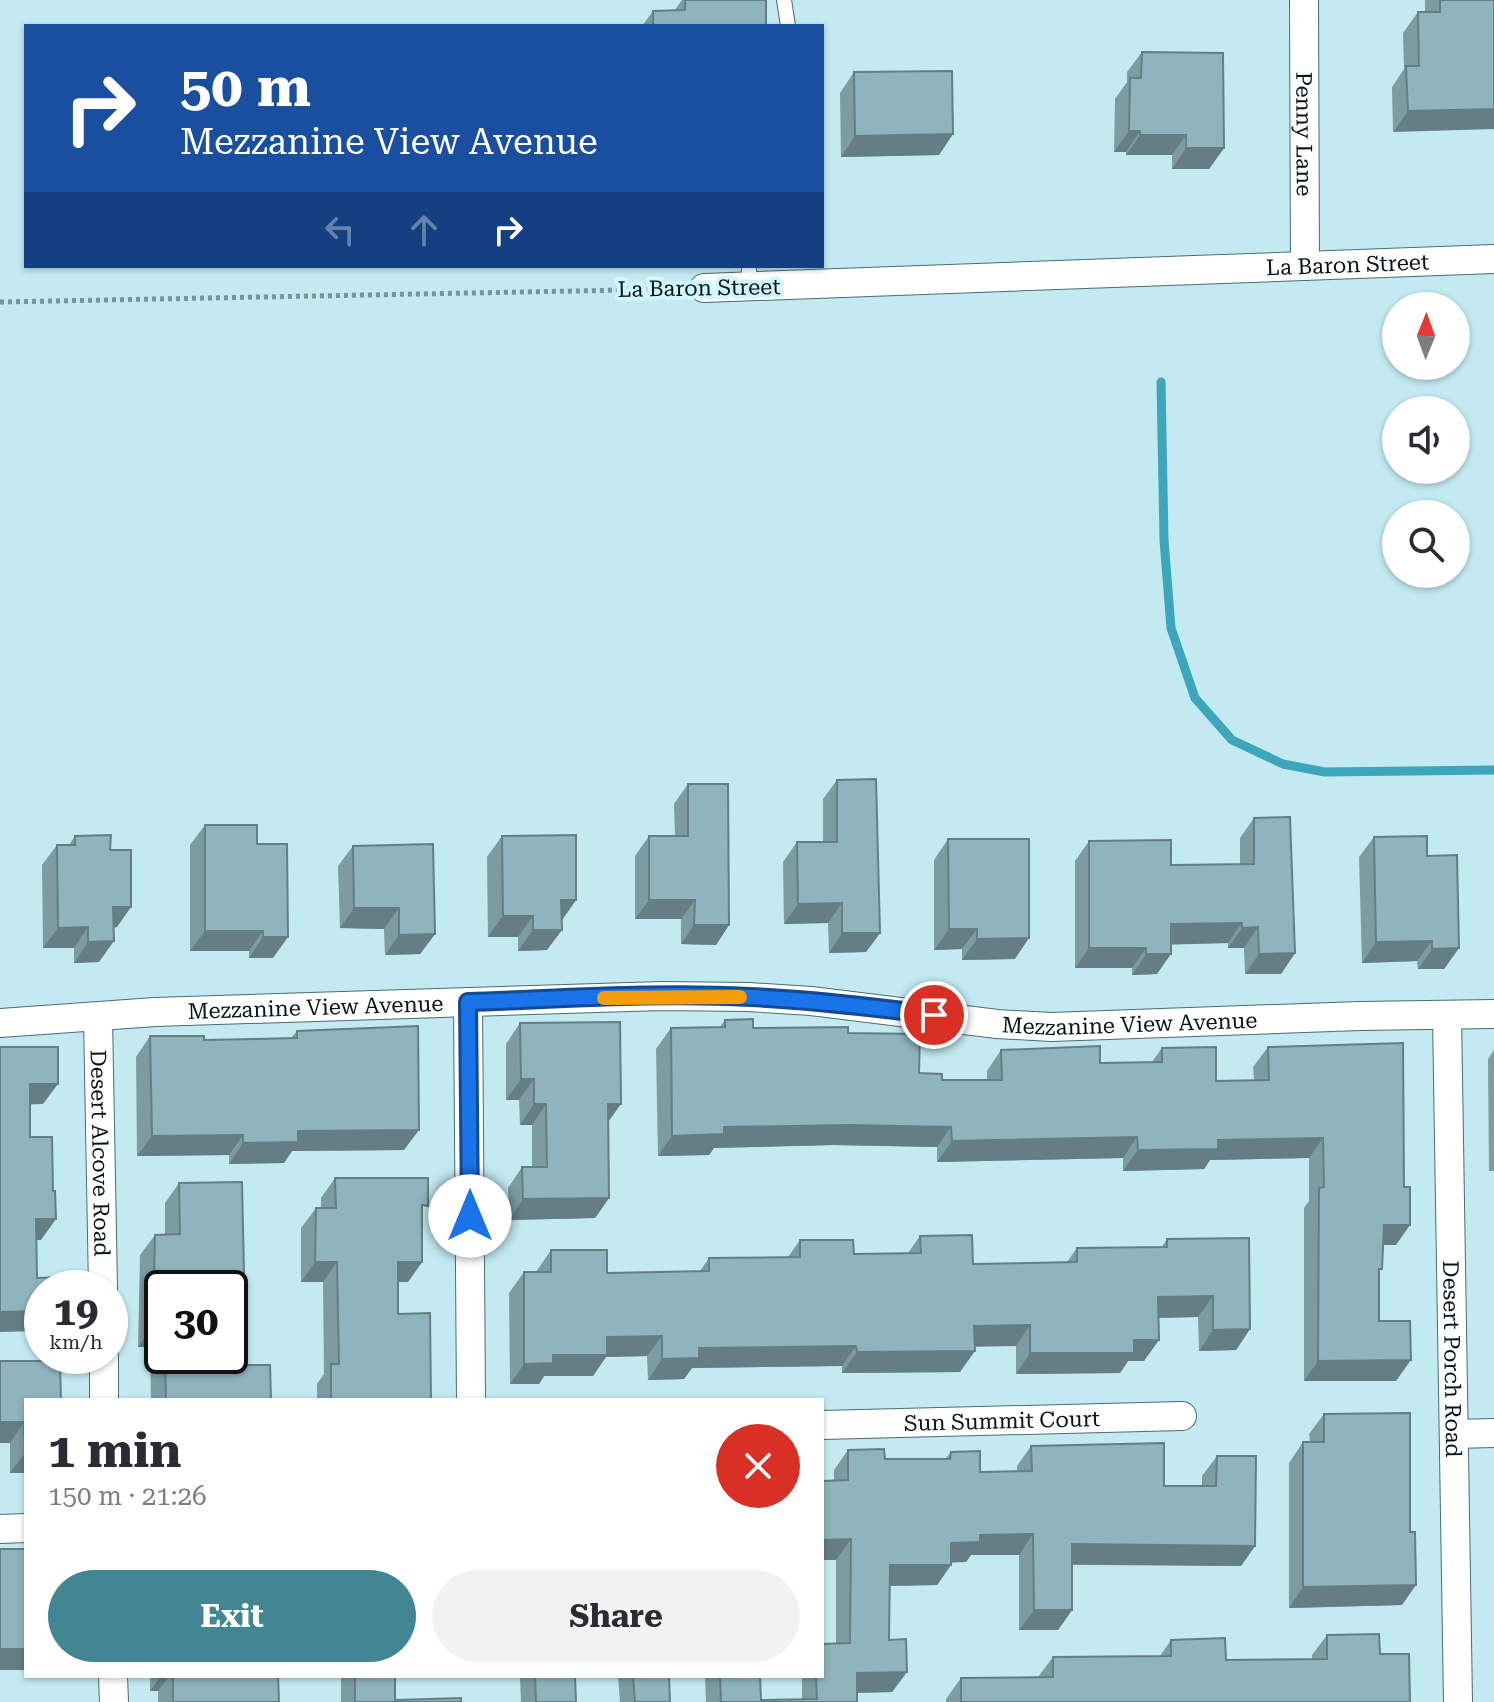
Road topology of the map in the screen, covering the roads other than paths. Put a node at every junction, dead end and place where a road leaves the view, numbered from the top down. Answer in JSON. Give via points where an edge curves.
{"nodes":[{"id":1,"x":784,"y":0,"type":"edge"},
{"id":2,"x":1304,"y":0,"type":"edge"},
{"id":3,"x":788,"y":24,"type":"edge"},
{"id":4,"x":1494,"y":259,"type":"edge"},
{"id":5,"x":1305,"y":266,"type":"junction"},
{"id":6,"x":749,"y":277,"type":"edge"},
{"id":7,"x":704,"y":288,"type":"road end"},
{"id":8,"x":468,"y":1002,"type":"junction"},
{"id":9,"x":1494,"y":1014,"type":"edge"},
{"id":10,"x":1447,"y":1015,"type":"junction"},
{"id":11,"x":98,"y":1017,"type":"junction"},
{"id":12,"x":0,"y":1023,"type":"edge"},
{"id":13,"x":103,"y":1270,"type":"edge"},
{"id":14,"x":104,"y":1374,"type":"edge"},
{"id":15,"x":104,"y":1398,"type":"edge"},
{"id":16,"x":471,"y":1398,"type":"edge"},
{"id":17,"x":1182,"y":1416,"type":"dead end"},
{"id":18,"x":824,"y":1425,"type":"edge"},
{"id":19,"x":1494,"y":1433,"type":"edge"},
{"id":20,"x":1455,"y":1434,"type":"junction"},
{"id":21,"x":24,"y":1528,"type":"edge"},
{"id":22,"x":0,"y":1529,"type":"edge"},
{"id":23,"x":113,"y":1678,"type":"edge"},
{"id":24,"x":114,"y":1702,"type":"edge"},
{"id":25,"x":1458,"y":1702,"type":"edge"}],
"edges":[{"from":1,"to":3,"type":"lane"},
{"from":2,"to":5,"type":"street","name":"Penny Lane"},
{"from":4,"to":5,"type":"street","name":"La Baron Street"},
{"from":5,"to":6,"type":"street","name":"La Baron Street"},
{"from":6,"to":7,"type":"street","name":"La Baron Street"},
{"from":8,"to":10,"type":"street","name":"Mezzanine View Avenue","via":[[748,997],[1051,1027]]},
{"from":8,"to":11,"type":"street","name":"Mezzanine View Avenue"},
{"from":8,"to":16,"type":"street"},
{"from":9,"to":10,"type":"street","name":"Mezzanine View Avenue"},
{"from":10,"to":20,"type":"street","name":"Desert Porch Road"},
{"from":11,"to":12,"type":"street","name":"Mezzanine View Avenue"},
{"from":11,"to":13,"type":"street","name":"Desert Alcove Road"},
{"from":14,"to":15,"type":"street"},
{"from":17,"to":18,"type":"street","name":"Sun Summit Court"},
{"from":19,"to":20,"type":"street"},
{"from":20,"to":25,"type":"street","name":"Desert Porch Road"},
{"from":21,"to":22,"type":"street"},
{"from":23,"to":24,"type":"street"}]}
